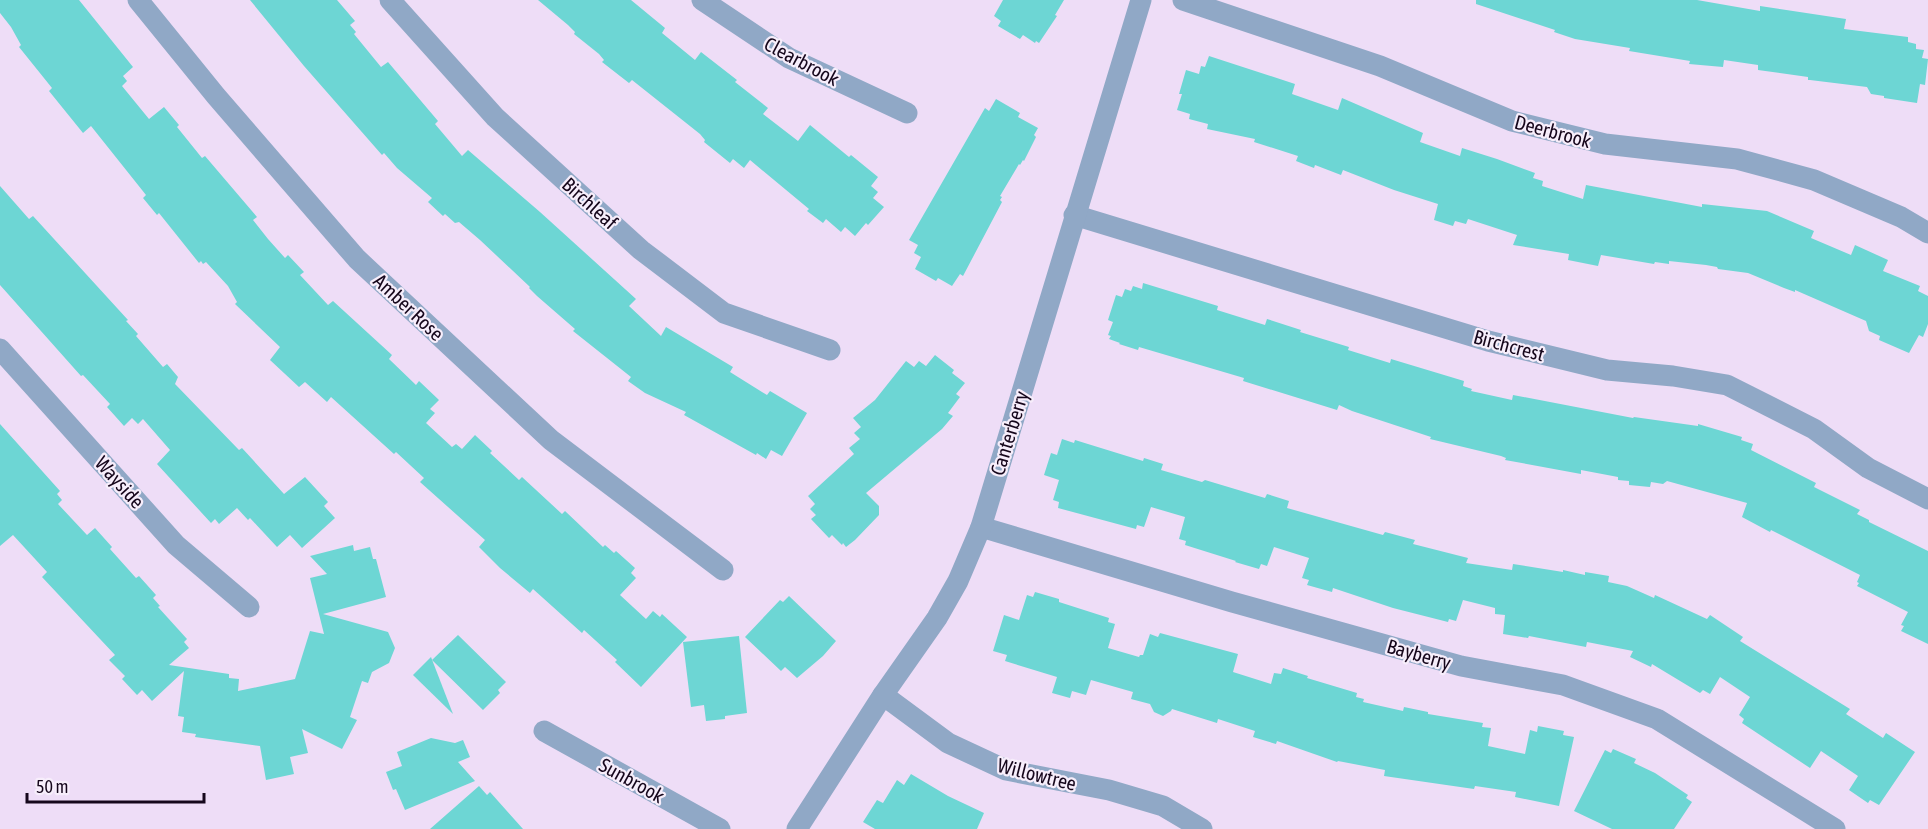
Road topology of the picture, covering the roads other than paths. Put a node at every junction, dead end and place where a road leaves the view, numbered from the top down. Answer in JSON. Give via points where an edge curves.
{"nodes":[{"id":1,"x":138,"y":0,"type":"edge"},
{"id":2,"x":390,"y":0,"type":"edge"},
{"id":3,"x":702,"y":0,"type":"edge"},
{"id":4,"x":1141,"y":0,"type":"edge"},
{"id":5,"x":1183,"y":0,"type":"edge"},
{"id":6,"x":907,"y":113,"type":"dead end"},
{"id":7,"x":1074,"y":215,"type":"junction"},
{"id":8,"x":1928,"y":233,"type":"edge"},
{"id":9,"x":0,"y":349,"type":"edge"},
{"id":10,"x":830,"y":350,"type":"dead end"},
{"id":11,"x":1928,"y":500,"type":"edge"},
{"id":12,"x":981,"y":527,"type":"junction"},
{"id":13,"x":723,"y":570,"type":"dead end"},
{"id":14,"x":249,"y":608,"type":"dead end"},
{"id":15,"x":883,"y":695,"type":"junction"},
{"id":16,"x":544,"y":731,"type":"dead end"},
{"id":17,"x":720,"y":829,"type":"edge"},
{"id":18,"x":797,"y":829,"type":"edge"},
{"id":19,"x":1202,"y":829,"type":"edge"},
{"id":20,"x":1835,"y":829,"type":"edge"}],
"edges":[{"from":1,"to":13,"type":"street","name":"Amber Rose","via":[[357,259],[551,440]]},
{"from":2,"to":10,"type":"street","name":"Birchleaf","via":[[495,117],[641,250],[724,313]]},
{"from":3,"to":6,"type":"street","name":"Clearbrook","via":[[789,58]]},
{"from":4,"to":7,"type":"street","name":"Canterberry"},
{"from":5,"to":8,"type":"street","name":"Deerbrook","via":[[1380,66],[1512,121],[1605,144],[1737,159],[1814,180],[1901,217]]},
{"from":7,"to":11,"type":"street","name":"Birchcrest","via":[[1488,341],[1607,370],[1727,385],[1814,429],[1869,468]]},
{"from":7,"to":12,"type":"street","name":"Canterberry"},
{"from":9,"to":14,"type":"street","name":"Wayside","via":[[176,545]]},
{"from":12,"to":15,"type":"street","name":"Canterberry","via":[[937,618]]},
{"from":12,"to":20,"type":"street","name":"Bayberry","via":[[1461,666],[1563,685],[1657,719]]},
{"from":15,"to":18,"type":"street","name":"Canterberry"},
{"from":15,"to":19,"type":"street","name":"Willowtree","via":[[948,743],[1006,770],[1109,790],[1163,806]]},
{"from":16,"to":17,"type":"street","name":"Sunbrook"}]}
